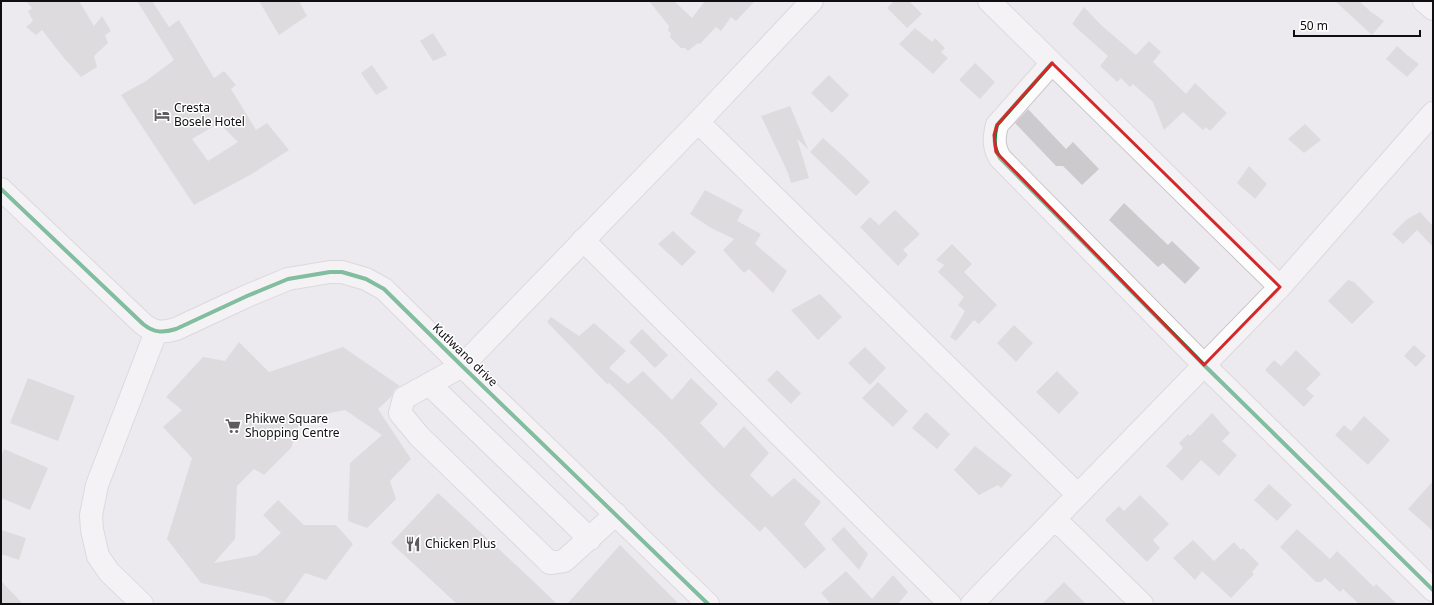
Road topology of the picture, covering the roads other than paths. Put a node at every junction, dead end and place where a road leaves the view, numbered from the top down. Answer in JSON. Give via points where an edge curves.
{"nodes":[{"id":1,"x":812,"y":1,"type":"edge"},
{"id":2,"x":989,"y":1,"type":"edge"},
{"id":3,"x":1424,"y":1,"type":"edge"},
{"id":4,"x":1433,"y":10,"type":"edge"},
{"id":5,"x":1052,"y":63,"type":"junction"},
{"id":6,"x":1433,"y":113,"type":"edge"},
{"id":7,"x":698,"y":122,"type":"junction"},
{"id":8,"x":1,"y":189,"type":"edge"},
{"id":9,"x":583,"y":240,"type":"junction"},
{"id":10,"x":1280,"y":287,"type":"junction"},
{"id":11,"x":156,"y":332,"type":"junction"},
{"id":12,"x":1204,"y":365,"type":"junction"},
{"id":13,"x":462,"y":366,"type":"junction"},
{"id":14,"x":429,"y":384,"type":"junction"},
{"id":15,"x":1078,"y":495,"type":"junction"},
{"id":16,"x":616,"y":514,"type":"junction"},
{"id":17,"x":1055,"y":519,"type":"junction"},
{"id":18,"x":590,"y":539,"type":"junction"},
{"id":19,"x":1433,"y":590,"type":"edge"},
{"id":20,"x":142,"y":604,"type":"edge"},
{"id":21,"x":708,"y":604,"type":"edge"},
{"id":22,"x":950,"y":604,"type":"edge"},
{"id":23,"x":972,"y":604,"type":"edge"},
{"id":24,"x":1142,"y":604,"type":"edge"}],
"edges":[{"from":1,"to":7,"type":"street"},
{"from":2,"to":5,"type":"street"},
{"from":3,"to":4,"type":"street"},
{"from":5,"to":10,"type":"street"},
{"from":5,"to":12,"type":"street","via":[[997,125],[994,135],[996,152]]},
{"from":6,"to":10,"type":"street"},
{"from":7,"to":9,"type":"street"},
{"from":7,"to":15,"type":"street"},
{"from":8,"to":11,"type":"street","via":[[143,324]]},
{"from":9,"to":13,"type":"street"},
{"from":9,"to":22,"type":"street"},
{"from":10,"to":12,"type":"street"},
{"from":11,"to":13,"type":"street","name":"Kutlwano drive","via":[[176,329],[288,279],[342,272],[366,279],[384,289]]},
{"from":11,"to":20,"type":"street","via":[[97,485],[91,515],[98,556],[109,572]]},
{"from":12,"to":15,"type":"street"},
{"from":12,"to":19,"type":"street"},
{"from":13,"to":14,"type":"street"},
{"from":13,"to":16,"type":"street","name":"Kutlwano drive"},
{"from":14,"to":18,"type":"street"},
{"from":14,"to":18,"type":"street","via":[[404,398],[400,413],[419,436],[550,563],[564,561]]},
{"from":15,"to":17,"type":"street"},
{"from":16,"to":18,"type":"street"},
{"from":16,"to":21,"type":"street","name":"Kutlwano drive"},
{"from":17,"to":23,"type":"street"},
{"from":17,"to":24,"type":"street"}]}
